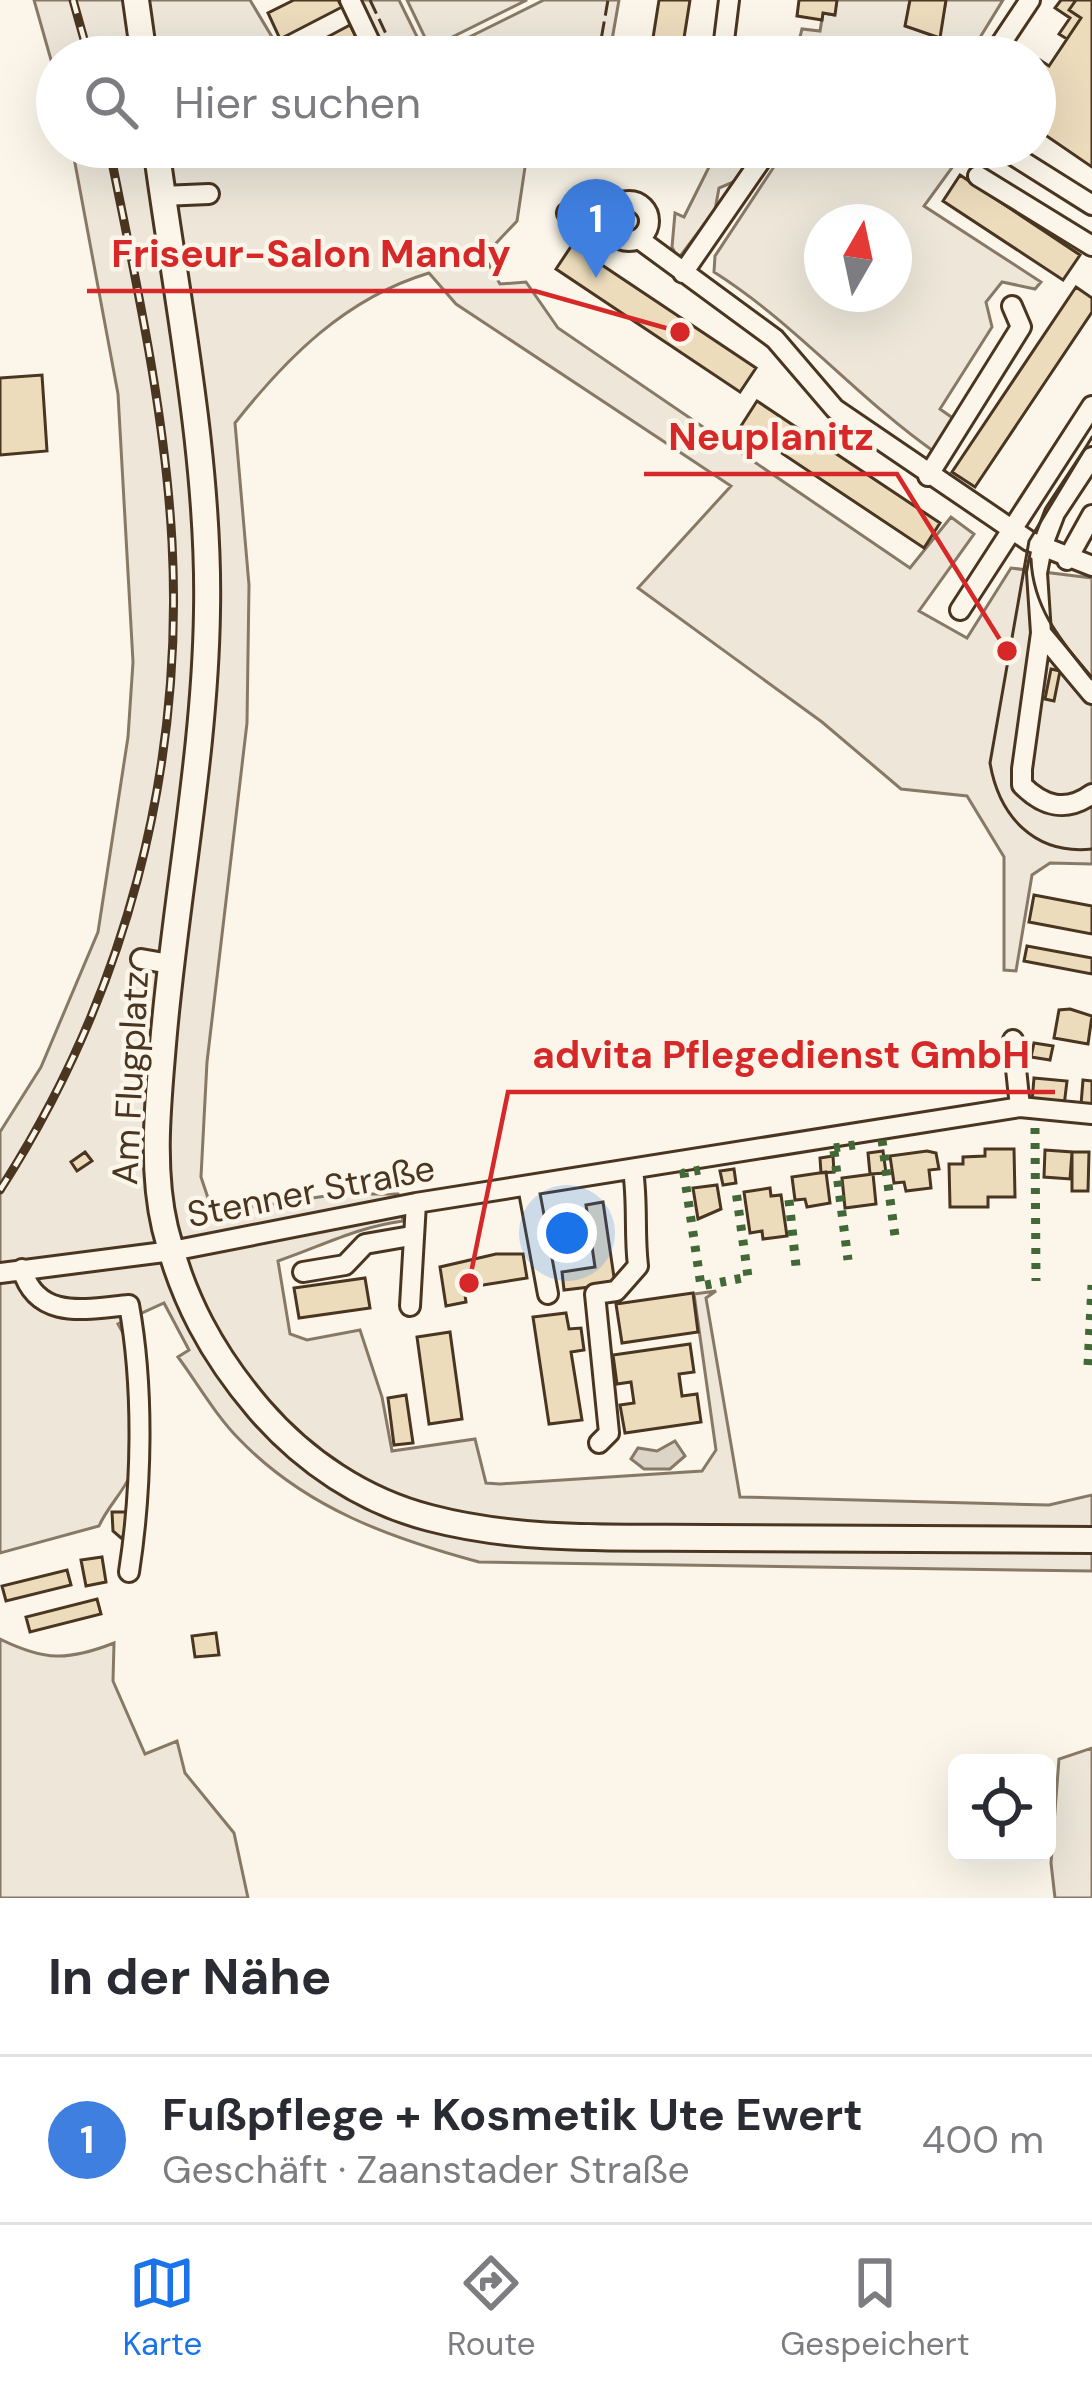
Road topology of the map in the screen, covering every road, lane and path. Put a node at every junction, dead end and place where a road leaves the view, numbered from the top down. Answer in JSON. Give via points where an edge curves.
{"nodes":[{"id":1,"x":136,"y":0,"type":"edge"},
{"id":2,"x":350,"y":0,"type":"edge"},
{"id":3,"x":729,"y":0,"type":"edge"},
{"id":4,"x":1030,"y":0,"type":"edge"},
{"id":5,"x":140,"y":36,"type":"edge"},
{"id":6,"x":367,"y":36,"type":"edge"},
{"id":7,"x":725,"y":36,"type":"edge"},
{"id":8,"x":1006,"y":36,"type":"edge"},
{"id":9,"x":159,"y":168,"type":"edge"},
{"id":10,"x":756,"y":168,"type":"edge"},
{"id":11,"x":1033,"y":168,"type":"edge"},
{"id":12,"x":978,"y":176,"type":"dead end"},
{"id":13,"x":209,"y":194,"type":"dead end"},
{"id":14,"x":162,"y":196,"type":"junction"},
{"id":15,"x":1092,"y":205,"type":"edge"},
{"id":16,"x":567,"y":213,"type":"dead end"},
{"id":17,"x":608,"y":221,"type":"junction"},
{"id":18,"x":639,"y":239,"type":"junction"},
{"id":19,"x":1092,"y":246,"type":"edge"},
{"id":20,"x":683,"y":273,"type":"junction"},
{"id":21,"x":1012,"y":306,"type":"dead end"},
{"id":22,"x":1092,"y":406,"type":"edge"},
{"id":23,"x":1092,"y":457,"type":"edge"},
{"id":24,"x":928,"y":476,"type":"junction"},
{"id":25,"x":1092,"y":514,"type":"edge"},
{"id":26,"x":1013,"y":529,"type":"junction"},
{"id":27,"x":1042,"y":547,"type":"junction"},
{"id":28,"x":1067,"y":560,"type":"junction"},
{"id":29,"x":1092,"y":566,"type":"edge"},
{"id":30,"x":960,"y":610,"type":"dead end"},
{"id":31,"x":1042,"y":633,"type":"junction"},
{"id":32,"x":1092,"y":694,"type":"edge"},
{"id":33,"x":1092,"y":794,"type":"edge"},
{"id":34,"x":141,"y":959,"type":"dead end"},
{"id":35,"x":170,"y":964,"type":"junction"},
{"id":36,"x":1013,"y":1040,"type":"dead end"},
{"id":37,"x":1020,"y":1107,"type":"junction"},
{"id":38,"x":1092,"y":1114,"type":"edge"},
{"id":39,"x":633,"y":1170,"type":"junction"},
{"id":40,"x":528,"y":1186,"type":"junction"},
{"id":41,"x":416,"y":1203,"type":"junction"},
{"id":42,"x":411,"y":1236,"type":"junction"},
{"id":43,"x":172,"y":1251,"type":"junction"},
{"id":44,"x":22,"y":1269,"type":"junction"},
{"id":45,"x":303,"y":1272,"type":"dead end"},
{"id":46,"x":0,"y":1273,"type":"edge"},
{"id":47,"x":548,"y":1294,"type":"dead end"},
{"id":48,"x":410,"y":1306,"type":"dead end"},
{"id":49,"x":599,"y":1443,"type":"dead end"},
{"id":50,"x":1092,"y":1540,"type":"edge"},
{"id":51,"x":129,"y":1572,"type":"dead end"}],
"edges":[{"from":1,"to":5,"type":"main road"},
{"from":2,"to":6,"type":"street"},
{"from":3,"to":7,"type":"street"},
{"from":4,"to":8,"type":"street"},
{"from":9,"to":14,"type":"main road","name":"Am Flugplatz"},
{"from":10,"to":20,"type":"street"},
{"from":11,"to":15,"type":"street"},
{"from":12,"to":19,"type":"street"},
{"from":13,"to":14,"type":"street"},
{"from":14,"to":35,"type":"main road","name":"Am Flugplatz","via":[[208,607]]},
{"from":16,"to":17,"type":"street"},
{"from":17,"to":18,"type":"street","via":[[618,239]]},
{"from":17,"to":18,"type":"street","via":[[617,204],[636,202],[649,223]]},
{"from":18,"to":20,"type":"street"},
{"from":20,"to":24,"type":"street","via":[[775,340],[835,409]]},
{"from":21,"to":24,"type":"street","via":[[1021,327]]},
{"from":22,"to":26,"type":"street"},
{"from":23,"to":27,"type":"street"},
{"from":24,"to":26,"type":"street"},
{"from":25,"to":28,"type":"street"},
{"from":26,"to":27,"type":"street"},
{"from":26,"to":30,"type":"street"},
{"from":27,"to":28,"type":"street"},
{"from":27,"to":31,"type":"street"},
{"from":28,"to":29,"type":"street"},
{"from":31,"to":32,"type":"street"},
{"from":31,"to":33,"type":"street","via":[[1022,785],[1059,807]]},
{"from":34,"to":35,"type":"street"},
{"from":35,"to":43,"type":"main road","name":"Am Flugplatz","via":[[157,1131]]},
{"from":36,"to":37,"type":"street"},
{"from":37,"to":38,"type":"street","name":"Stenner Straße"},
{"from":37,"to":39,"type":"street","name":"Stenner Straße"},
{"from":39,"to":40,"type":"street","name":"Stenner Straße"},
{"from":39,"to":49,"type":"street","via":[[638,1266],[616,1291],[596,1294],[609,1433]]},
{"from":40,"to":41,"type":"street","name":"Stenner Straße"},
{"from":40,"to":47,"type":"street"},
{"from":41,"to":42,"type":"street"},
{"from":41,"to":43,"type":"street","name":"Stenner Straße"},
{"from":42,"to":45,"type":"street","via":[[365,1244],[345,1264]]},
{"from":42,"to":48,"type":"street"},
{"from":43,"to":44,"type":"street","name":"Stenner Straße"},
{"from":43,"to":50,"type":"main road","name":"Am Flugplatz","via":[[211,1347],[269,1420],[348,1484],[416,1514],[568,1536]]},
{"from":44,"to":46,"type":"street","name":"Stenner Straße"},
{"from":44,"to":51,"type":"street","via":[[32,1294],[52,1308],[129,1305],[136,1367]]}]}
